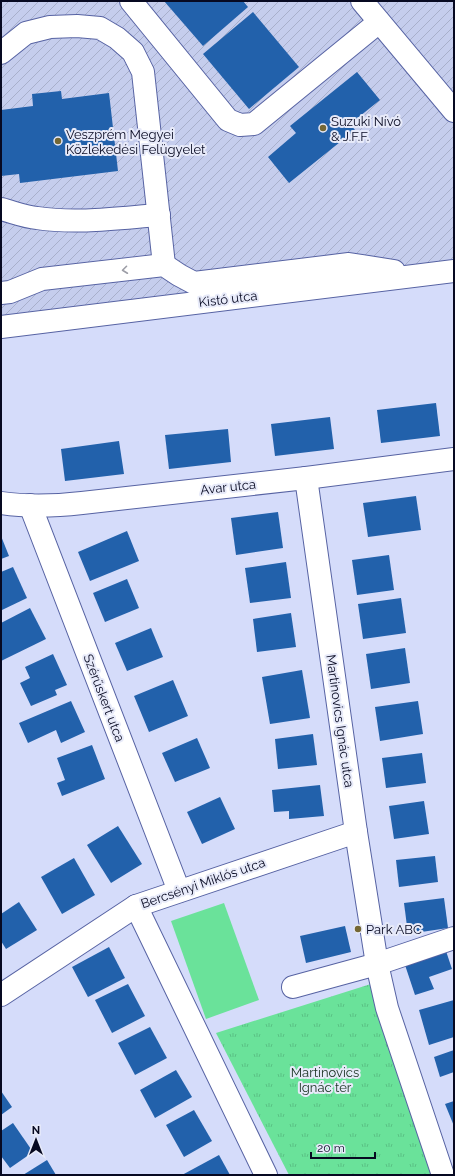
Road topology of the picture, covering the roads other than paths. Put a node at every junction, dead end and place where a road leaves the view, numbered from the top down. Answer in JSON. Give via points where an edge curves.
{"nodes":[{"id":1,"x":131,"y":1,"type":"edge"},
{"id":2,"x":362,"y":1,"type":"edge"},
{"id":3,"x":379,"y":22,"type":"junction"},
{"id":4,"x":1,"y":53,"type":"edge"},
{"id":5,"x":454,"y":110,"type":"edge"},
{"id":6,"x":1,"y":209,"type":"edge"},
{"id":7,"x":159,"y":215,"type":"junction"},
{"id":8,"x":164,"y":265,"type":"junction"},
{"id":9,"x":454,"y":270,"type":"edge"},
{"id":10,"x":422,"y":275,"type":"junction"},
{"id":11,"x":1,"y":293,"type":"edge"},
{"id":12,"x":1,"y":327,"type":"edge"},
{"id":13,"x":454,"y":459,"type":"edge"},
{"id":14,"x":306,"y":478,"type":"junction"},
{"id":15,"x":1,"y":503,"type":"edge"},
{"id":16,"x":30,"y":505,"type":"junction"},
{"id":17,"x":356,"y":832,"type":"junction"},
{"id":18,"x":179,"y":891,"type":"junction"},
{"id":19,"x":136,"y":906,"type":"junction"},
{"id":20,"x":454,"y":938,"type":"edge"},
{"id":21,"x":377,"y":964,"type":"junction"},
{"id":22,"x":293,"y":987,"type":"dead end"},
{"id":23,"x":2,"y":993,"type":"edge"},
{"id":24,"x":266,"y":1175,"type":"edge"},
{"id":25,"x":443,"y":1175,"type":"edge"}],
"edges":[{"from":1,"to":3,"type":"street","via":[[228,120],[240,125],[254,124]]},
{"from":2,"to":3,"type":"street"},
{"from":3,"to":5,"type":"street"},
{"from":4,"to":7,"type":"street","via":[[26,33],[50,27],[78,26],[100,28],[133,52],[142,72]]},
{"from":6,"to":7,"type":"street","via":[[36,218],[60,220]]},
{"from":7,"to":8,"type":"street"},
{"from":8,"to":10,"type":"street","via":[[194,283],[349,264]]},
{"from":8,"to":11,"type":"street","one_way":true,"via":[[42,279]]},
{"from":9,"to":10,"type":"street","name":"Kistó utca"},
{"from":10,"to":12,"type":"street","name":"Kistó utca"},
{"from":13,"to":14,"type":"street","name":"Avar utca"},
{"from":14,"to":16,"type":"street","name":"Avar utca","via":[[52,506]]},
{"from":14,"to":17,"type":"street","name":"Martinovics Ignác utca"},
{"from":15,"to":16,"type":"street","name":"Avar utca"},
{"from":16,"to":18,"type":"street","name":"Szérűskert utca"},
{"from":17,"to":18,"type":"street","name":"Bercsényi Miklós utca"},
{"from":17,"to":21,"type":"street","name":"Martinovics Ignác utca"},
{"from":18,"to":19,"type":"street","name":"Bercsényi Miklós utca"},
{"from":19,"to":23,"type":"street","name":"Bercsényi Miklós utca"},
{"from":19,"to":24,"type":"street"},
{"from":20,"to":21,"type":"street"},
{"from":21,"to":22,"type":"street"},
{"from":21,"to":25,"type":"street","via":[[388,1008]]}]}
